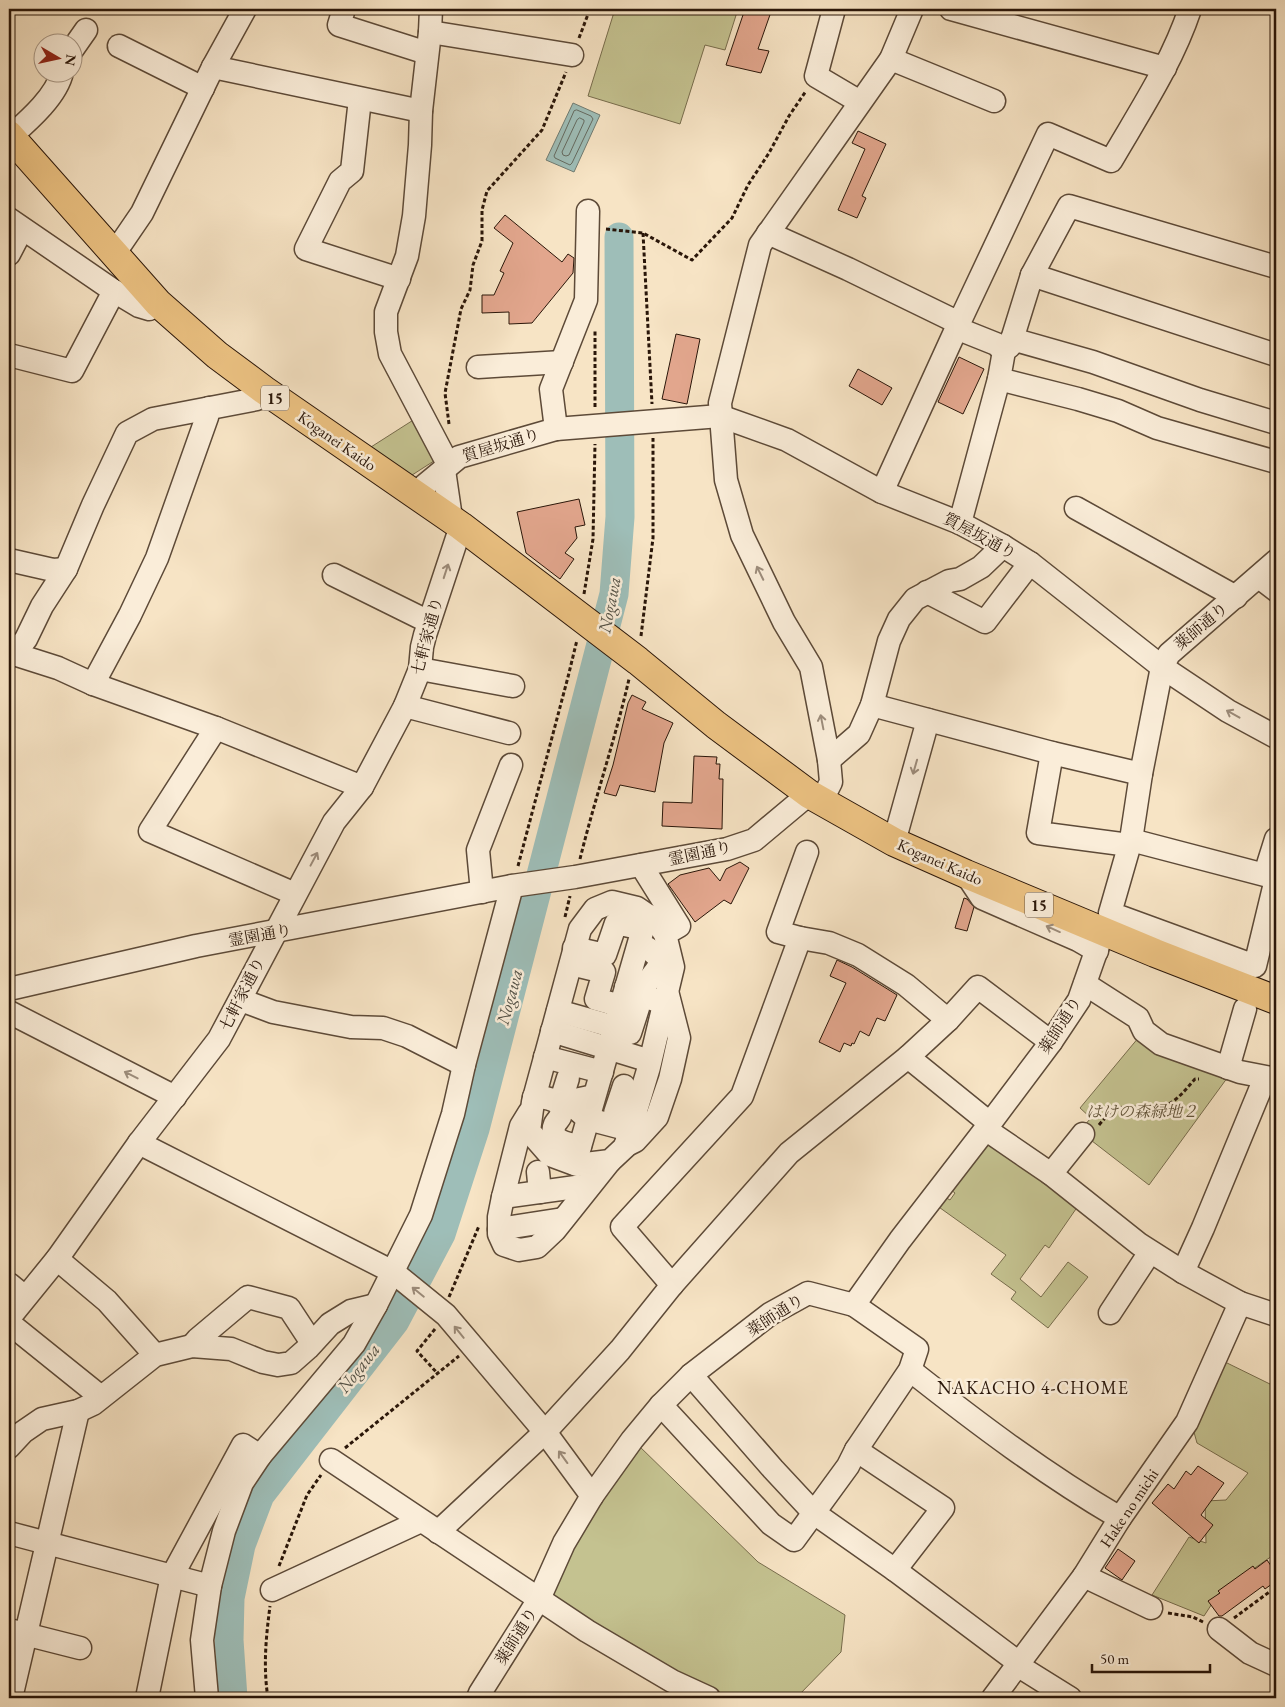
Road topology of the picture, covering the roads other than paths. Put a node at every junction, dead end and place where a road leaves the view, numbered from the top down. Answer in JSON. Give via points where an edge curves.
{"nodes":[{"id":1,"x":344,"y":9,"type":"edge"},
{"id":2,"x":430,"y":9,"type":"edge"},
{"id":3,"x":834,"y":9,"type":"edge"},
{"id":4,"x":912,"y":9,"type":"edge"},
{"id":5,"x":951,"y":9,"type":"edge"},
{"id":6,"x":1190,"y":9,"type":"edge"},
{"id":7,"x":244,"y":10,"type":"edge"},
{"id":8,"x":86,"y":30,"type":"dead end"},
{"id":9,"x":82,"y":36,"type":"edge"},
{"id":10,"x":428,"y":42,"type":"junction"},
{"id":11,"x":119,"y":46,"type":"dead end"},
{"id":12,"x":572,"y":54,"type":"road end"},
{"id":13,"x":891,"y":59,"type":"junction"},
{"id":14,"x":213,"y":67,"type":"junction"},
{"id":15,"x":1165,"y":68,"type":"junction"},
{"id":16,"x":59,"y":82,"type":"edge"},
{"id":17,"x":204,"y":88,"type":"junction"},
{"id":18,"x":360,"y":99,"type":"junction"},
{"id":19,"x":994,"y":101,"type":"dead end"},
{"id":20,"x":860,"y":102,"type":"junction"},
{"id":21,"x":421,"y":111,"type":"junction"},
{"id":22,"x":10,"y":136,"type":"edge"},
{"id":23,"x":588,"y":211,"type":"dead end"},
{"id":24,"x":16,"y":224,"type":"edge"},
{"id":25,"x":768,"y":233,"type":"junction"},
{"id":26,"x":9,"y":254,"type":"edge"},
{"id":27,"x":114,"y":254,"type":"junction"},
{"id":28,"x":1276,"y":267,"type":"edge"},
{"id":29,"x":1032,"y":275,"type":"junction"},
{"id":30,"x":399,"y":279,"type":"junction"},
{"id":31,"x":114,"y":291,"type":"junction"},
{"id":32,"x":158,"y":303,"type":"junction"},
{"id":33,"x":957,"y":325,"type":"junction"},
{"id":34,"x":1008,"y":345,"type":"junction"},
{"id":35,"x":9,"y":355,"type":"edge"},
{"id":36,"x":1276,"y":355,"type":"edge"},
{"id":37,"x":562,"y":362,"type":"junction"},
{"id":38,"x":478,"y":368,"type":"dead end"},
{"id":39,"x":999,"y":379,"type":"junction"},
{"id":40,"x":264,"y":390,"type":"junction"},
{"id":41,"x":209,"y":408,"type":"junction"},
{"id":42,"x":720,"y":416,"type":"junction"},
{"id":43,"x":1276,"y":423,"type":"edge"},
{"id":44,"x":556,"y":429,"type":"junction"},
{"id":45,"x":1276,"y":462,"type":"edge"},
{"id":46,"x":450,"y":464,"type":"junction"},
{"id":47,"x":882,"y":492,"type":"junction"},
{"id":48,"x":417,"y":497,"type":"junction"},
{"id":49,"x":1076,"y":508,"type":"dead end"},
{"id":50,"x":453,"y":522,"type":"junction"},
{"id":51,"x":960,"y":523,"type":"junction"},
{"id":52,"x":1002,"y":546,"type":"junction"},
{"id":53,"x":9,"y":560,"type":"edge"},
{"id":54,"x":1276,"y":561,"type":"edge"},
{"id":55,"x":1030,"y":563,"type":"junction"},
{"id":56,"x":66,"y":569,"type":"junction"},
{"id":57,"x":334,"y":575,"type":"dead end"},
{"id":58,"x":1268,"y":584,"type":"edge"},
{"id":59,"x":927,"y":592,"type":"junction"},
{"id":60,"x":1236,"y":597,"type":"junction"},
{"id":61,"x":429,"y":622,"type":"junction"},
{"id":62,"x":11,"y":655,"type":"edge"},
{"id":63,"x":1162,"y":667,"type":"junction"},
{"id":64,"x":420,"y":669,"type":"junction"},
{"id":65,"x":93,"y":684,"type":"junction"},
{"id":66,"x":513,"y":686,"type":"dead end"},
{"id":67,"x":872,"y":705,"type":"junction"},
{"id":68,"x":405,"y":706,"type":"junction"},
{"id":69,"x":928,"y":720,"type":"junction"},
{"id":70,"x":216,"y":728,"type":"junction"},
{"id":71,"x":509,"y":733,"type":"dead end"},
{"id":72,"x":1276,"y":737,"type":"edge"},
{"id":73,"x":1052,"y":753,"type":"junction"},
{"id":74,"x":829,"y":760,"type":"junction"},
{"id":75,"x":511,"y":765,"type":"dead end"},
{"id":76,"x":1141,"y":774,"type":"junction"},
{"id":77,"x":362,"y":787,"type":"junction"},
{"id":78,"x":815,"y":798,"type":"junction"},
{"id":79,"x":1276,"y":839,"type":"edge"},
{"id":80,"x":894,"y":842,"type":"junction"},
{"id":81,"x":1130,"y":843,"type":"junction"},
{"id":82,"x":807,"y":852,"type":"dead end"},
{"id":83,"x":641,"y":865,"type":"junction"},
{"id":84,"x":966,"y":874,"type":"junction"},
{"id":85,"x":1272,"y":877,"type":"edge"},
{"id":86,"x":512,"y":886,"type":"junction"},
{"id":87,"x":482,"y":892,"type":"junction"},
{"id":88,"x":296,"y":894,"type":"junction"},
{"id":89,"x":643,"y":929,"type":"junction"},
{"id":90,"x":274,"y":932,"type":"junction"},
{"id":91,"x":665,"y":934,"type":"junction"},
{"id":92,"x":800,"y":938,"type":"junction"},
{"id":93,"x":571,"y":962,"type":"junction"},
{"id":94,"x":1085,"y":984,"type":"junction"},
{"id":95,"x":9,"y":989,"type":"edge"},
{"id":96,"x":666,"y":997,"type":"junction"},
{"id":97,"x":241,"y":1000,"type":"junction"},
{"id":98,"x":1276,"y":1000,"type":"edge"},
{"id":99,"x":1245,"y":1009,"type":"dead end"},
{"id":100,"x":9,"y":1012,"type":"edge"},
{"id":101,"x":612,"y":1017,"type":"junction"},
{"id":102,"x":948,"y":1020,"type":"junction"},
{"id":103,"x":555,"y":1021,"type":"junction"},
{"id":104,"x":679,"y":1038,"type":"junction"},
{"id":105,"x":1051,"y":1042,"type":"junction"},
{"id":106,"x":908,"y":1057,"type":"junction"},
{"id":107,"x":650,"y":1061,"type":"junction"},
{"id":108,"x":543,"y":1064,"type":"junction"},
{"id":109,"x":464,"y":1065,"type":"junction"},
{"id":110,"x":1228,"y":1068,"type":"junction"},
{"id":111,"x":688,"y":1072,"type":"dead end"},
{"id":112,"x":1270,"y":1079,"type":"edge"},
{"id":113,"x":598,"y":1083,"type":"junction"},
{"id":114,"x":633,"y":1088,"type":"junction"},
{"id":115,"x":175,"y":1097,"type":"junction"},
{"id":116,"x":533,"y":1102,"type":"junction"},
{"id":117,"x":988,"y":1126,"type":"junction"},
{"id":118,"x":1083,"y":1134,"type":"road end"},
{"id":119,"x":625,"y":1139,"type":"junction"},
{"id":120,"x":581,"y":1142,"type":"junction"},
{"id":121,"x":139,"y":1143,"type":"junction"},
{"id":122,"x":1051,"y":1174,"type":"junction"},
{"id":123,"x":584,"y":1194,"type":"junction"},
{"id":124,"x":502,"y":1205,"type":"junction"},
{"id":125,"x":1150,"y":1252,"type":"junction"},
{"id":126,"x":56,"y":1259,"type":"junction"},
{"id":127,"x":393,"y":1272,"type":"junction"},
{"id":128,"x":1183,"y":1272,"type":"junction"},
{"id":129,"x":672,"y":1285,"type":"junction"},
{"id":130,"x":17,"y":1290,"type":"edge"},
{"id":131,"x":1240,"y":1303,"type":"junction"},
{"id":132,"x":376,"y":1305,"type":"junction"},
{"id":133,"x":854,"y":1305,"type":"junction"},
{"id":134,"x":1110,"y":1313,"type":"dead end"},
{"id":135,"x":1276,"y":1315,"type":"edge"},
{"id":136,"x":9,"y":1318,"type":"edge"},
{"id":137,"x":9,"y":1323,"type":"edge"},
{"id":138,"x":312,"y":1343,"type":"junction"},
{"id":139,"x":192,"y":1346,"type":"junction"},
{"id":140,"x":155,"y":1355,"type":"junction"},
{"id":141,"x":910,"y":1370,"type":"junction"},
{"id":142,"x":691,"y":1375,"type":"junction"},
{"id":143,"x":101,"y":1397,"type":"junction"},
{"id":144,"x":661,"y":1405,"type":"junction"},
{"id":145,"x":78,"y":1411,"type":"junction"},
{"id":146,"x":545,"y":1432,"type":"junction"},
{"id":147,"x":9,"y":1448,"type":"edge"},
{"id":148,"x":856,"y":1450,"type":"junction"},
{"id":149,"x":260,"y":1456,"type":"junction"},
{"id":150,"x":331,"y":1460,"type":"road end"},
{"id":151,"x":592,"y":1496,"type":"junction"},
{"id":152,"x":814,"y":1513,"type":"junction"},
{"id":153,"x":1120,"y":1518,"type":"junction"},
{"id":154,"x":429,"y":1526,"type":"junction"},
{"id":155,"x":9,"y":1533,"type":"edge"},
{"id":156,"x":47,"y":1543,"type":"junction"},
{"id":157,"x":895,"y":1570,"type":"junction"},
{"id":158,"x":172,"y":1576,"type":"junction"},
{"id":159,"x":1084,"y":1576,"type":"junction"},
{"id":160,"x":210,"y":1586,"type":"junction"},
{"id":161,"x":272,"y":1590,"type":"road end"},
{"id":162,"x":539,"y":1599,"type":"junction"},
{"id":163,"x":1151,"y":1608,"type":"road end"},
{"id":164,"x":1219,"y":1629,"type":"road end"},
{"id":165,"x":17,"y":1632,"type":"edge"},
{"id":166,"x":80,"y":1648,"type":"dead end"},
{"id":167,"x":1018,"y":1664,"type":"junction"},
{"id":168,"x":1276,"y":1665,"type":"edge"},
{"id":169,"x":475,"y":1696,"type":"edge"},
{"id":170,"x":12,"y":1698,"type":"edge"},
{"id":171,"x":147,"y":1698,"type":"edge"},
{"id":172,"x":207,"y":1698,"type":"edge"},
{"id":173,"x":710,"y":1698,"type":"edge"},
{"id":174,"x":993,"y":1698,"type":"edge"},
{"id":175,"x":1070,"y":1698,"type":"edge"}],
"edges":[{"from":1,"to":10,"type":"street","via":[[339,25]]},
{"from":2,"to":10,"type":"street","name":"七軒家通り"},
{"from":3,"to":20,"type":"street","via":[[816,76]]},
{"from":4,"to":13,"type":"street"},
{"from":5,"to":15,"type":"street"},
{"from":6,"to":15,"type":"street"},
{"from":7,"to":14,"type":"street"},
{"from":8,"to":9,"type":"street"},
{"from":10,"to":12,"type":"street"},
{"from":10,"to":21,"type":"street","name":"七軒家通り"},
{"from":11,"to":17,"type":"street"},
{"from":13,"to":19,"type":"street"},
{"from":13,"to":20,"type":"street"},
{"from":14,"to":17,"type":"street"},
{"from":14,"to":18,"type":"street"},
{"from":15,"to":33,"type":"street","via":[[1110,160],[1048,134]]},
{"from":16,"to":22,"type":"street","via":[[36,114]]},
{"from":17,"to":27,"type":"street","via":[[142,213]]},
{"from":18,"to":21,"type":"street"},
{"from":18,"to":30,"type":"street","via":[[352,171],[340,181],[306,249]]},
{"from":20,"to":25,"type":"street"},
{"from":21,"to":30,"type":"street","name":"七軒家通り","via":[[414,216]]},
{"from":22,"to":27,"type":"main road","name":"Koganei Kaido","number":"15"},
{"from":23,"to":37,"type":"street","via":[[586,300]]},
{"from":24,"to":26,"type":"street"},
{"from":24,"to":31,"type":"street"},
{"from":25,"to":33,"type":"street","via":[[848,269]]},
{"from":25,"to":42,"type":"street","via":[[760,245],[720,403]]},
{"from":27,"to":32,"type":"main road","name":"Koganei Kaido","number":"15"},
{"from":28,"to":29,"type":"street","via":[[1069,206]]},
{"from":29,"to":34,"type":"street"},
{"from":29,"to":36,"type":"street"},
{"from":30,"to":46,"type":"street","name":"七軒家通り","via":[[386,312],[390,354]]},
{"from":31,"to":32,"type":"street","via":[[149,309]]},
{"from":31,"to":35,"type":"street","via":[[72,371]]},
{"from":32,"to":40,"type":"main road","name":"Koganei Kaido","number":"15","via":[[217,355]]},
{"from":33,"to":34,"type":"street","via":[[996,344]]},
{"from":33,"to":47,"type":"street"},
{"from":34,"to":39,"type":"street"},
{"from":34,"to":43,"type":"street","via":[[1094,362]]},
{"from":37,"to":38,"type":"street"},
{"from":37,"to":44,"type":"street","via":[[551,389]]},
{"from":39,"to":45,"type":"street","via":[[1078,399],[1118,411],[1157,428]]},
{"from":39,"to":51,"type":"street"},
{"from":40,"to":41,"type":"street","via":[[257,399]]},
{"from":40,"to":48,"type":"main road","name":"Koganei Kaido","number":"15"},
{"from":41,"to":56,"type":"street","via":[[152,419],[127,433]]},
{"from":41,"to":65,"type":"street","via":[[157,558]]},
{"from":42,"to":44,"type":"street","name":"質屋坂通り"},
{"from":42,"to":47,"type":"street","name":"質屋坂通り","via":[[787,440]]},
{"from":74,"to":42,"type":"street","one_way":true,"via":[[811,667],[784,622],[742,535],[726,480]]},
{"from":44,"to":46,"type":"street","name":"質屋坂通り"},
{"from":46,"to":48,"type":"street","name":"質屋坂通り","via":[[424,486]]},
{"from":46,"to":50,"type":"street","name":"七軒家通り"},
{"from":47,"to":51,"type":"street","name":"質屋坂通り"},
{"from":48,"to":50,"type":"main road","name":"Koganei Kaido","number":"15"},
{"from":49,"to":60,"type":"street"},
{"from":61,"to":50,"type":"street","name":"七軒家通り","one_way":true},
{"from":50,"to":78,"type":"main road","name":"Koganei Kaido","number":"15","via":[[580,618],[639,649],[716,725]]},
{"from":51,"to":52,"type":"street","name":"質屋坂通り"},
{"from":52,"to":55,"type":"street","name":"質屋坂通り"},
{"from":52,"to":59,"type":"street","via":[[982,567]]},
{"from":53,"to":56,"type":"street","via":[[53,570]]},
{"from":54,"to":58,"type":"street","name":"薬師通り"},
{"from":55,"to":59,"type":"street","via":[[986,622]]},
{"from":55,"to":63,"type":"street","name":"質屋坂通り"},
{"from":56,"to":62,"type":"street","via":[[26,639]]},
{"from":57,"to":61,"type":"street"},
{"from":58,"to":60,"type":"street","name":"薬師通り"},
{"from":59,"to":67,"type":"street","via":[[914,600],[898,619]]},
{"from":60,"to":63,"type":"street","name":"薬師通り","via":[[1169,654]]},
{"from":61,"to":64,"type":"street","name":"七軒家通り"},
{"from":62,"to":65,"type":"street","via":[[58,668]]},
{"from":72,"to":63,"type":"street","name":"質屋坂通り","one_way":true,"via":[[1228,711]]},
{"from":63,"to":76,"type":"street","name":"薬師通り"},
{"from":64,"to":66,"type":"street"},
{"from":64,"to":68,"type":"street","name":"七軒家通り"},
{"from":65,"to":70,"type":"street"},
{"from":67,"to":69,"type":"street"},
{"from":67,"to":74,"type":"street","via":[[860,734]]},
{"from":68,"to":71,"type":"street"},
{"from":68,"to":77,"type":"street","name":"七軒家通り"},
{"from":69,"to":73,"type":"street"},
{"from":69,"to":80,"type":"street","one_way":true},
{"from":70,"to":77,"type":"street"},
{"from":70,"to":88,"type":"street","via":[[150,831]]},
{"from":73,"to":76,"type":"street"},
{"from":73,"to":81,"type":"street","via":[[1038,833]]},
{"from":74,"to":78,"type":"street","via":[[831,782]]},
{"from":75,"to":87,"type":"street","via":[[478,850]]},
{"from":76,"to":81,"type":"street","name":"薬師通り"},
{"from":88,"to":77,"type":"street","name":"七軒家通り","one_way":true,"via":[[334,822]]},
{"from":78,"to":80,"type":"main road","name":"Koganei Kaido","number":"15"},
{"from":78,"to":83,"type":"street","name":"霊園通り","via":[[754,840],[727,849]]},
{"from":79,"to":85,"type":"street"},
{"from":80,"to":84,"type":"main road","name":"Koganei Kaido","number":"15"},
{"from":81,"to":85,"type":"street"},
{"from":81,"to":85,"type":"street","name":"薬師通り","via":[[1110,913],[1255,966]]},
{"from":82,"to":92,"type":"street","via":[[778,932]]},
{"from":83,"to":86,"type":"street","name":"霊園通り"},
{"from":83,"to":91,"type":"street","via":[[679,926]]},
{"from":94,"to":84,"type":"street","name":"薬師通り","one_way":true,"via":[[1097,948],[982,898]]},
{"from":84,"to":98,"type":"main road","name":"Koganei Kaido","number":"15"},
{"from":86,"to":87,"type":"street","name":"霊園通り"},
{"from":86,"to":109,"type":"street"},
{"from":87,"to":90,"type":"street","name":"霊園通り"},
{"from":88,"to":90,"type":"street","name":"七軒家通り"},
{"from":89,"to":91,"type":"street","via":[[656,922]]},
{"from":89,"to":93,"type":"street","via":[[616,923],[605,955]]},
{"from":89,"to":93,"type":"street","via":[[637,908],[612,902],[595,909],[580,929]]},
{"from":89,"to":96,"type":"street","via":[[649,948],[660,964],[644,991],[649,998]]},
{"from":89,"to":101,"type":"street"},
{"from":90,"to":95,"type":"street","name":"霊園通り","via":[[196,946]]},
{"from":90,"to":97,"type":"street","name":"七軒家通り"},
{"from":91,"to":96,"type":"street","via":[[673,967]]},
{"from":92,"to":102,"type":"street","via":[[829,943],[858,955],[906,985]]},
{"from":92,"to":129,"type":"street","via":[[742,1096],[622,1227]]},
{"from":93,"to":101,"type":"street","via":[[590,980],[582,1007]]},
{"from":93,"to":103,"type":"street"},
{"from":94,"to":105,"type":"street","name":"薬師通り","via":[[1079,1000]]},
{"from":94,"to":110,"type":"street","via":[[1138,1018],[1144,1031],[1161,1044]]},
{"from":96,"to":104,"type":"street"},
{"from":96,"to":107,"type":"street"},
{"from":97,"to":109,"type":"street","via":[[273,1012],[342,1026],[383,1028],[407,1036]]},
{"from":97,"to":115,"type":"street","name":"七軒家通り","via":[[219,1039]]},
{"from":99,"to":110,"type":"street"},
{"from":115,"to":100,"type":"street","one_way":true},
{"from":101,"to":103,"type":"street"},
{"from":101,"to":103,"type":"street"},
{"from":101,"to":107,"type":"street"},
{"from":101,"to":113,"type":"street"},
{"from":102,"to":105,"type":"street","via":[[978,987]]},
{"from":102,"to":106,"type":"street"},
{"from":103,"to":108,"type":"street"},
{"from":104,"to":111,"type":"street","via":[[685,1040]]},
{"from":104,"to":119,"type":"street","via":[[657,1117],[635,1141]]},
{"from":105,"to":117,"type":"street","name":"薬師通り"},
{"from":106,"to":117,"type":"street","via":[[987,1120]]},
{"from":106,"to":129,"type":"street","via":[[789,1153]]},
{"from":107,"to":114,"type":"street"},
{"from":108,"to":113,"type":"street"},
{"from":108,"to":116,"type":"street"},
{"from":109,"to":127,"type":"street","via":[[453,1114],[421,1215]]},
{"from":110,"to":112,"type":"street"},
{"from":112,"to":128,"type":"street"},
{"from":113,"to":114,"type":"street"},
{"from":113,"to":120,"type":"street"},
{"from":114,"to":119,"type":"street"},
{"from":115,"to":121,"type":"street","name":"七軒家通り"},
{"from":116,"to":120,"type":"street","via":[[529,1131],[550,1155]]},
{"from":116,"to":124,"type":"street","via":[[521,1126]]},
{"from":117,"to":122,"type":"street","via":[[994,1135]]},
{"from":117,"to":133,"type":"street","name":"薬師通り"},
{"from":118,"to":122,"type":"street"},
{"from":119,"to":120,"type":"street"},
{"from":119,"to":120,"type":"street","via":[[577,1165]]},
{"from":119,"to":123,"type":"street"},
{"from":121,"to":126,"type":"street","name":"七軒家通り"},
{"from":121,"to":127,"type":"street"},
{"from":122,"to":125,"type":"street"},
{"from":123,"to":124,"type":"street"},
{"from":123,"to":124,"type":"street","via":[[539,1182]]},
{"from":123,"to":124,"type":"street","via":[[537,1247],[519,1250],[504,1245],[499,1234]]},
{"from":125,"to":128,"type":"street"},
{"from":125,"to":134,"type":"street"},
{"from":126,"to":130,"type":"street","name":"七軒家通り"},
{"from":126,"to":140,"type":"street","via":[[107,1301]]},
{"from":127,"to":132,"type":"street"},
{"from":146,"to":127,"type":"street","one_way":true,"via":[[444,1314]]},
{"from":128,"to":131,"type":"street"},
{"from":129,"to":146,"type":"street","via":[[620,1350]]},
{"from":130,"to":136,"type":"street","name":"七軒家通り"},
{"from":131,"to":135,"type":"street"},
{"from":131,"to":153,"type":"street","name":"Hake no michi","via":[[1187,1422]]},
{"from":132,"to":138,"type":"street","via":[[344,1315]]},
{"from":132,"to":149,"type":"street","via":[[354,1344]]},
{"from":133,"to":141,"type":"street","via":[[917,1349]]},
{"from":133,"to":142,"type":"street","name":"薬師通り","via":[[808,1293],[770,1314]]},
{"from":137,"to":143,"type":"street"},
{"from":138,"to":139,"type":"street","via":[[291,1363],[278,1365],[231,1349]]},
{"from":138,"to":139,"type":"street","via":[[289,1308],[248,1297]]},
{"from":139,"to":140,"type":"street"},
{"from":140,"to":143,"type":"street"},
{"from":141,"to":148,"type":"street"},
{"from":141,"to":153,"type":"street","via":[[1034,1463]]},
{"from":142,"to":144,"type":"street","name":"薬師通り"},
{"from":142,"to":152,"type":"street"},
{"from":143,"to":145,"type":"street"},
{"from":144,"to":151,"type":"street","name":"薬師通り"},
{"from":144,"to":152,"type":"street","via":[[778,1529],[794,1540]]},
{"from":145,"to":147,"type":"street","via":[[42,1419],[23,1432]]},
{"from":145,"to":156,"type":"street"},
{"from":151,"to":146,"type":"street","one_way":true},
{"from":146,"to":154,"type":"street"},
{"from":148,"to":152,"type":"street"},
{"from":148,"to":157,"type":"street","via":[[943,1508]]},
{"from":149,"to":158,"type":"street","via":[[243,1445]]},
{"from":149,"to":160,"type":"street","via":[[242,1482]]},
{"from":150,"to":154,"type":"street"},
{"from":151,"to":162,"type":"street","name":"薬師通り","via":[[564,1543]]},
{"from":152,"to":157,"type":"street"},
{"from":153,"to":159,"type":"street","name":"Hake no michi"},
{"from":154,"to":161,"type":"street"},
{"from":154,"to":162,"type":"street"},
{"from":155,"to":156,"type":"street"},
{"from":156,"to":158,"type":"street"},
{"from":156,"to":165,"type":"street"},
{"from":157,"to":167,"type":"street"},
{"from":158,"to":160,"type":"street"},
{"from":158,"to":171,"type":"street"},
{"from":159,"to":163,"type":"street"},
{"from":159,"to":167,"type":"street","name":"Hake no michi"},
{"from":160,"to":172,"type":"street","via":[[202,1640]]},
{"from":162,"to":169,"type":"street","name":"薬師通り"},
{"from":162,"to":173,"type":"street","via":[[672,1681]]},
{"from":164,"to":168,"type":"street","via":[[1250,1653]]},
{"from":165,"to":166,"type":"street"},
{"from":165,"to":170,"type":"street"},
{"from":167,"to":174,"type":"street","name":"Hake no michi"},
{"from":167,"to":175,"type":"street"}]}
